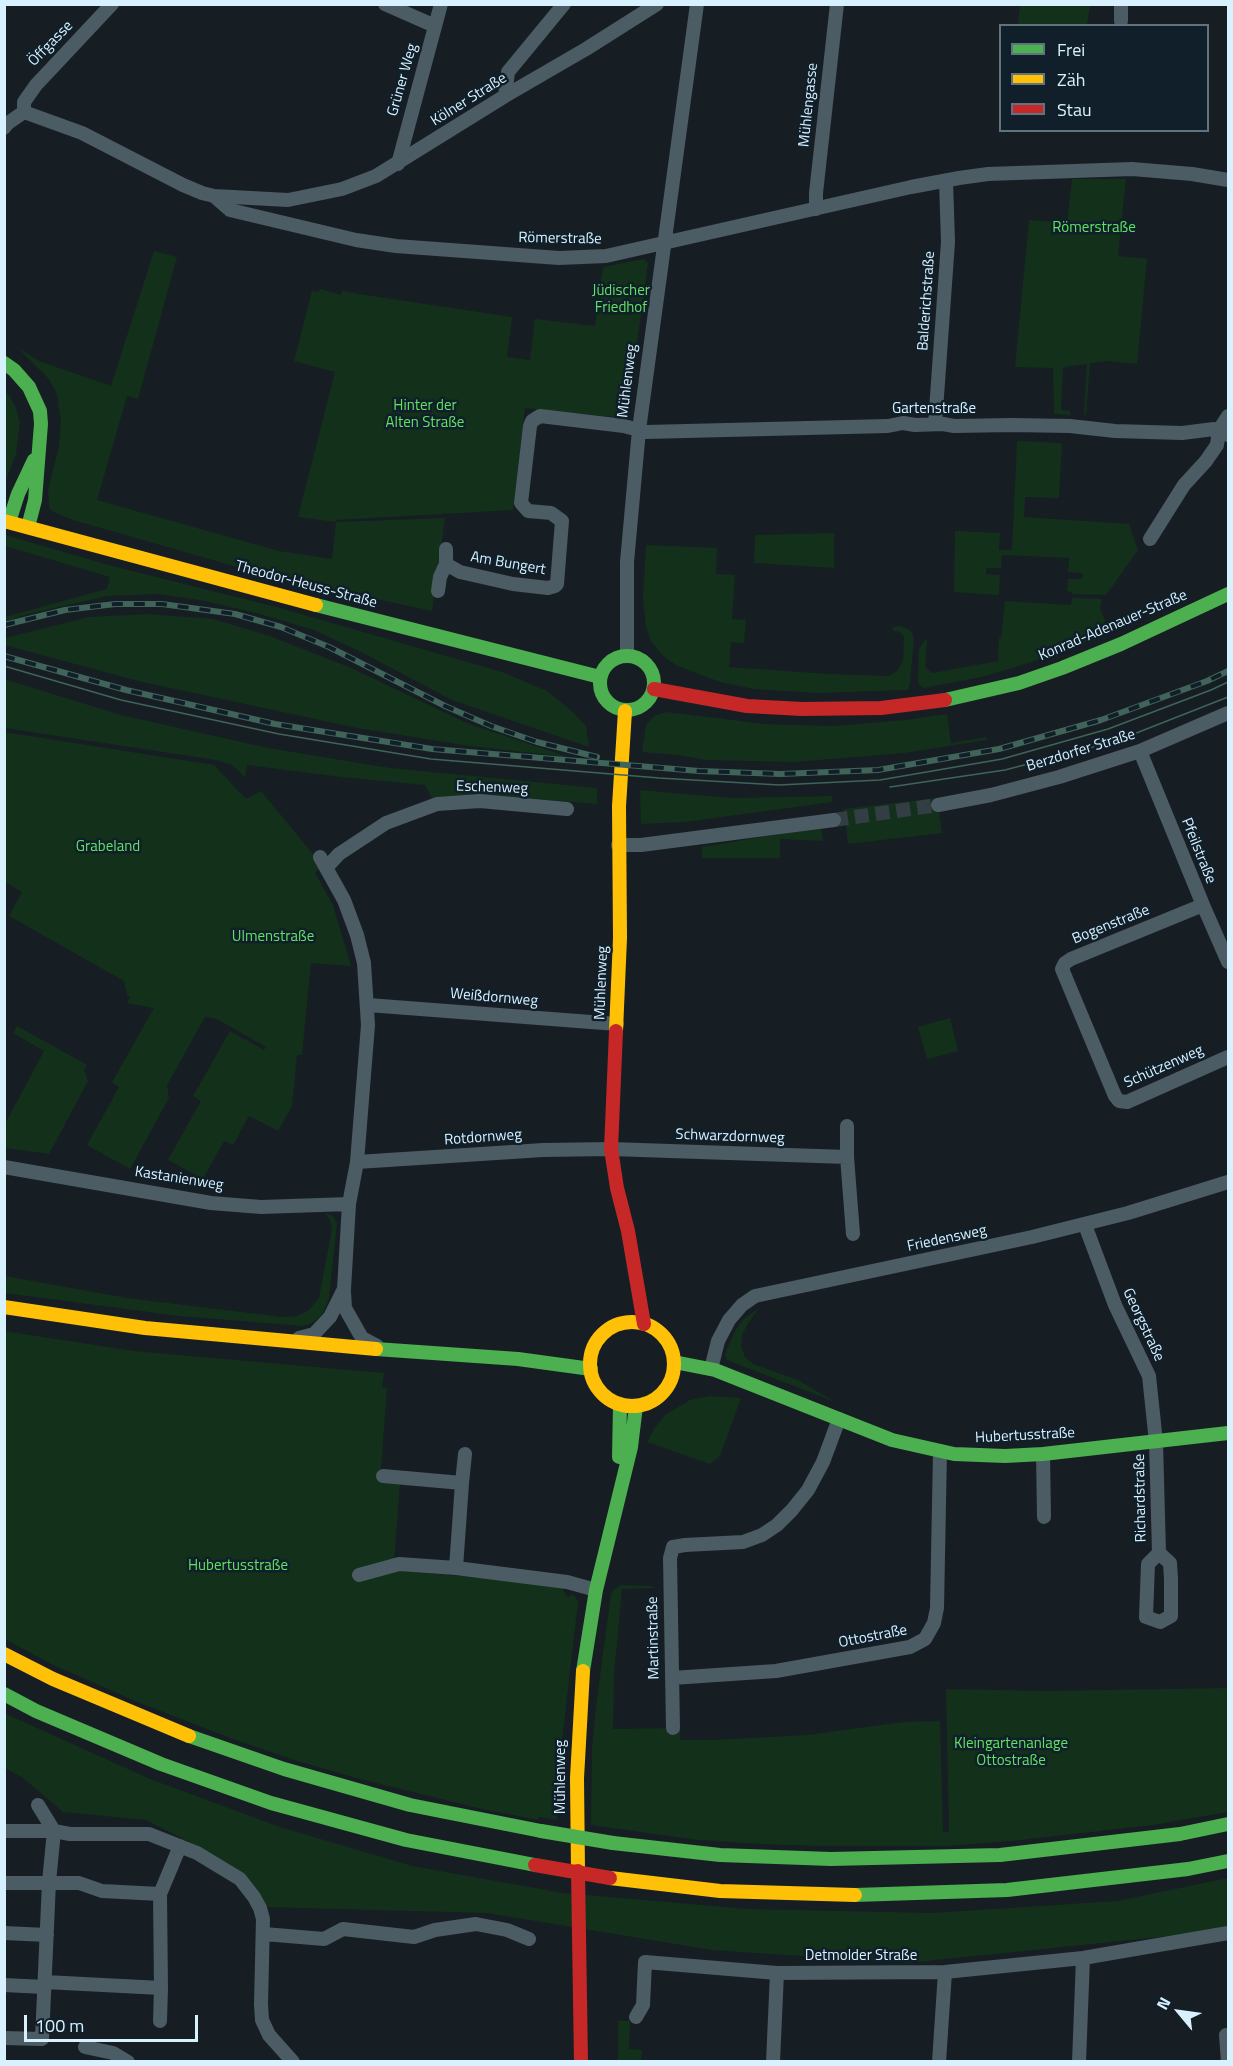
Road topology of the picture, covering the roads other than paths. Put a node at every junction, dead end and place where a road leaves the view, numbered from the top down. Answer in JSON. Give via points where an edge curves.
{"nodes":[{"id":1,"x":112,"y":4,"type":"edge"},
{"id":2,"x":386,"y":4,"type":"edge"},
{"id":3,"x":441,"y":4,"type":"edge"},
{"id":4,"x":564,"y":4,"type":"edge"},
{"id":5,"x":657,"y":4,"type":"edge"},
{"id":6,"x":697,"y":4,"type":"edge"},
{"id":7,"x":837,"y":4,"type":"edge"},
{"id":8,"x":1121,"y":4,"type":"edge"},
{"id":9,"x":1121,"y":21,"type":"dead end"},
{"id":10,"x":435,"y":26,"type":"junction"},
{"id":11,"x":505,"y":96,"type":"junction"},
{"id":12,"x":24,"y":112,"type":"junction"},
{"id":13,"x":6,"y":126,"type":"edge"},
{"id":14,"x":398,"y":164,"type":"junction"},
{"id":15,"x":1228,"y":180,"type":"edge"},
{"id":16,"x":946,"y":181,"type":"junction"},
{"id":17,"x":214,"y":196,"type":"junction"},
{"id":18,"x":288,"y":200,"type":"junction"},
{"id":19,"x":816,"y":209,"type":"junction"},
{"id":20,"x":295,"y":226,"type":"junction"},
{"id":21,"x":663,"y":244,"type":"junction"},
{"id":22,"x":4,"y":363,"type":"edge"},
{"id":23,"x":1228,"y":416,"type":"edge"},
{"id":24,"x":935,"y":424,"type":"junction"},
{"id":25,"x":530,"y":426,"type":"joint"},
{"id":26,"x":639,"y":430,"type":"junction"},
{"id":27,"x":1224,"y":433,"type":"edge"},
{"id":28,"x":40,"y":447,"type":"junction"},
{"id":29,"x":7,"y":521,"type":"edge"},
{"id":30,"x":28,"y":527,"type":"junction"},
{"id":31,"x":1150,"y":539,"type":"dead end"},
{"id":32,"x":446,"y":549,"type":"dead end"},
{"id":33,"x":446,"y":564,"type":"junction"},
{"id":34,"x":438,"y":591,"type":"dead end"},
{"id":35,"x":1228,"y":594,"type":"edge"},
{"id":36,"x":627,"y":656,"type":"junction"},
{"id":37,"x":600,"y":677,"type":"junction"},
{"id":38,"x":654,"y":688,"type":"junction"},
{"id":39,"x":625,"y":711,"type":"junction"},
{"id":40,"x":1228,"y":713,"type":"edge"},
{"id":41,"x":1140,"y":751,"type":"junction"},
{"id":42,"x":938,"y":805,"type":"tunnel mouth"},
{"id":43,"x":567,"y":809,"type":"dead end"},
{"id":44,"x":834,"y":820,"type":"tunnel mouth"},
{"id":45,"x":618,"y":845,"type":"junction"},
{"id":46,"x":1203,"y":905,"type":"junction"},
{"id":47,"x":1228,"y":962,"type":"edge"},
{"id":48,"x":368,"y":1005,"type":"junction"},
{"id":49,"x":617,"y":1024,"type":"junction"},
{"id":50,"x":1228,"y":1057,"type":"edge"},
{"id":51,"x":1115,"y":1096,"type":"joint"},
{"id":52,"x":847,"y":1126,"type":"dead end"},
{"id":53,"x":611,"y":1149,"type":"junction"},
{"id":54,"x":847,"y":1157,"type":"junction"},
{"id":55,"x":357,"y":1162,"type":"junction"},
{"id":56,"x":4,"y":1167,"type":"edge"},
{"id":57,"x":1228,"y":1182,"type":"edge"},
{"id":58,"x":349,"y":1204,"type":"junction"},
{"id":59,"x":1084,"y":1225,"type":"junction"},
{"id":60,"x":853,"y":1234,"type":"dead end"},
{"id":61,"x":631,"y":1256,"type":"junction"},
{"id":62,"x":344,"y":1289,"type":"junction"},
{"id":63,"x":4,"y":1307,"type":"edge"},
{"id":64,"x":626,"y":1323,"type":"junction"},
{"id":65,"x":644,"y":1324,"type":"junction"},
{"id":66,"x":291,"y":1340,"type":"junction"},
{"id":67,"x":384,"y":1350,"type":"junction"},
{"id":68,"x":592,"y":1352,"type":"junction"},
{"id":69,"x":518,"y":1359,"type":"junction"},
{"id":70,"x":674,"y":1362,"type":"junction"},
{"id":71,"x":591,"y":1369,"type":"junction"},
{"id":72,"x":711,"y":1369,"type":"junction"},
{"id":73,"x":673,"y":1377,"type":"junction"},
{"id":74,"x":761,"y":1388,"type":"junction"},
{"id":75,"x":620,"y":1405,"type":"junction"},
{"id":76,"x":636,"y":1406,"type":"junction"},
{"id":77,"x":839,"y":1419,"type":"junction"},
{"id":78,"x":1228,"y":1432,"type":"edge"},
{"id":79,"x":1156,"y":1442,"type":"junction"},
{"id":80,"x":940,"y":1451,"type":"junction"},
{"id":81,"x":465,"y":1454,"type":"dead end"},
{"id":82,"x":1043,"y":1454,"type":"junction"},
{"id":83,"x":383,"y":1476,"type":"dead end"},
{"id":84,"x":462,"y":1483,"type":"junction"},
{"id":85,"x":619,"y":1496,"type":"junction"},
{"id":86,"x":1044,"y":1516,"type":"dead end"},
{"id":87,"x":1159,"y":1553,"type":"dead end"},
{"id":88,"x":456,"y":1568,"type":"junction"},
{"id":89,"x":359,"y":1575,"type":"dead end"},
{"id":90,"x":596,"y":1590,"type":"junction"},
{"id":91,"x":4,"y":1654,"type":"edge"},
{"id":92,"x":672,"y":1678,"type":"junction"},
{"id":93,"x":4,"y":1694,"type":"edge"},
{"id":94,"x":673,"y":1728,"type":"dead end"},
{"id":95,"x":38,"y":1805,"type":"dead end"},
{"id":96,"x":1228,"y":1824,"type":"edge"},
{"id":97,"x":4,"y":1831,"type":"edge"},
{"id":98,"x":54,"y":1831,"type":"junction"},
{"id":99,"x":180,"y":1846,"type":"junction"},
{"id":100,"x":1228,"y":1861,"type":"edge"},
{"id":101,"x":49,"y":1882,"type":"junction"},
{"id":102,"x":4,"y":1883,"type":"edge"},
{"id":103,"x":160,"y":1894,"type":"junction"},
{"id":104,"x":4,"y":1933,"type":"edge"},
{"id":105,"x":1228,"y":1933,"type":"edge"},
{"id":106,"x":264,"y":1934,"type":"junction"},
{"id":107,"x":47,"y":1935,"type":"junction"},
{"id":108,"x":529,"y":1939,"type":"dead end"},
{"id":109,"x":1083,"y":1958,"type":"junction"},
{"id":110,"x":945,"y":1972,"type":"junction"},
{"id":111,"x":777,"y":1973,"type":"junction"},
{"id":112,"x":45,"y":1984,"type":"junction"},
{"id":113,"x":4,"y":1985,"type":"edge"},
{"id":114,"x":160,"y":1988,"type":"junction"},
{"id":115,"x":636,"y":2017,"type":"dead end"},
{"id":116,"x":160,"y":2021,"type":"dead end"},
{"id":117,"x":1226,"y":2035,"type":"dead end"},
{"id":118,"x":4,"y":2038,"type":"edge"},
{"id":119,"x":86,"y":2047,"type":"dead end"},
{"id":120,"x":128,"y":2061,"type":"edge"},
{"id":121,"x":291,"y":2061,"type":"edge"},
{"id":122,"x":581,"y":2061,"type":"edge"},
{"id":123,"x":772,"y":2061,"type":"edge"},
{"id":124,"x":939,"y":2061,"type":"edge"},
{"id":125,"x":1079,"y":2061,"type":"edge"},
{"id":126,"x":1228,"y":2061,"type":"edge"}],
"edges":[{"from":1,"to":12,"type":"street","name":"Öffgasse","via":[[36,85],[24,102]]},
{"from":2,"to":10,"type":"street"},
{"from":3,"to":10,"type":"street","name":"Grüner Weg"},
{"from":4,"to":11,"type":"street","via":[[508,72]]},
{"from":5,"to":11,"type":"street","name":"Kölner Straße"},
{"from":6,"to":21,"type":"street","name":"Mühlenweg"},
{"from":7,"to":19,"type":"street","name":"Mühlengasse"},
{"from":8,"to":9,"type":"street"},
{"from":10,"to":14,"type":"street","name":"Grüner Weg"},
{"from":11,"to":14,"type":"street","name":"Kölner Straße"},
{"from":12,"to":13,"type":"street"},
{"from":12,"to":17,"type":"street","name":"Kölner Straße","via":[[82,133],[183,185]]},
{"from":14,"to":18,"type":"street","name":"Kölner Straße","via":[[342,189]]},
{"from":15,"to":16,"type":"street","name":"Römerstraße","via":[[1116,168],[1018,172]]},
{"from":16,"to":19,"type":"street","name":"Römerstraße"},
{"from":16,"to":24,"type":"street","name":"Balderichstraße","via":[[948,242]]},
{"from":17,"to":18,"type":"street","name":"Kölner Straße"},
{"from":17,"to":20,"type":"street","name":"Römerstraße","via":[[230,210]]},
{"from":18,"to":20,"type":"street"},
{"from":19,"to":21,"type":"street","name":"Römerstraße"},
{"from":20,"to":21,"type":"street","name":"Römerstraße","via":[[396,246],[559,258],[606,256]]},
{"from":21,"to":26,"type":"street","name":"Mühlenweg"},
{"from":22,"to":28,"type":"main road","via":[[21,377],[35,399],[41,424]]},
{"from":23,"to":27,"type":"street"},
{"from":24,"to":26,"type":"street","name":"Gartenstraße"},
{"from":24,"to":27,"type":"street","name":"Gartenstraße"},
{"from":25,"to":26,"type":"street","name":"Gartenstraße","via":[[540,416]]},
{"from":25,"to":33,"type":"street","name":"Am Bungert","via":[[521,503],[528,511],[551,513],[562,521],[557,584],[552,588],[513,584],[460,572]]},
{"from":26,"to":36,"type":"street","name":"Mühlenweg","via":[[627,562]]},
{"from":27,"to":31,"type":"street","via":[[1184,485]]},
{"from":28,"to":29,"type":"main road"},
{"from":28,"to":30,"type":"main road"},
{"from":29,"to":30,"type":"main road","name":"Theodor-Heuss-Straße"},
{"from":30,"to":37,"type":"main road","name":"Theodor-Heuss-Straße"},
{"from":32,"to":33,"type":"street"},
{"from":33,"to":34,"type":"street"},
{"from":35,"to":38,"type":"main road","name":"Konrad-Adenauer-Straße","via":[[1062,668],[948,700],[881,708],[802,709],[747,706]]},
{"from":36,"to":37,"type":"main road","via":[[610,662]]},
{"from":36,"to":38,"type":"main road","via":[[648,666]]},
{"from":37,"to":39,"type":"main road","via":[[605,699]]},
{"from":38,"to":39,"type":"main road","via":[[644,705]]},
{"from":39,"to":45,"type":"main road","name":"Mühlenweg"},
{"from":40,"to":41,"type":"street","name":"Berzdorfer Straße"},
{"from":41,"to":42,"type":"street","name":"Berzdorfer Straße","via":[[1059,777]]},
{"from":41,"to":46,"type":"street","name":"Pfeilstraße"},
{"from":43,"to":48,"type":"street","name":"Eschenweg","via":[[480,801],[436,804],[386,823],[323,862],[357,935]]},
{"from":44,"to":45,"type":"street"},
{"from":45,"to":49,"type":"main road","name":"Mühlenweg"},
{"from":46,"to":47,"type":"street","name":"Pfeilstraße"},
{"from":46,"to":51,"type":"street","name":"Bogenstraße","via":[[1065,963],[1062,969]]},
{"from":48,"to":49,"type":"street","name":"Weißdornweg"},
{"from":48,"to":55,"type":"street"},
{"from":49,"to":53,"type":"main road","name":"Mühlenweg"},
{"from":50,"to":51,"type":"street","name":"Schützenweg","via":[[1126,1102]]},
{"from":52,"to":54,"type":"street"},
{"from":53,"to":54,"type":"street","name":"Schwarzdornweg"},
{"from":53,"to":55,"type":"street","name":"Rotdornweg"},
{"from":53,"to":61,"type":"main road","name":"Mühlenweg"},
{"from":54,"to":60,"type":"street"},
{"from":55,"to":58,"type":"street"},
{"from":56,"to":58,"type":"street","name":"Kastanienweg","via":[[211,1203],[261,1207]]},
{"from":57,"to":59,"type":"street","name":"Friedensweg"},
{"from":58,"to":62,"type":"street"},
{"from":59,"to":72,"type":"street","name":"Friedensweg","via":[[755,1296],[729,1320],[718,1341]]},
{"from":59,"to":79,"type":"street","name":"Georgstraße","via":[[1114,1305],[1149,1376]]},
{"from":61,"to":64,"type":"main road","name":"Mühlenweg"},
{"from":61,"to":65,"type":"main road","name":"Mühlenweg"},
{"from":62,"to":66,"type":"street","via":[[330,1317],[314,1334]]},
{"from":62,"to":67,"type":"street","via":[[345,1308],[362,1338]]},
{"from":63,"to":66,"type":"main road","via":[[145,1328]]},
{"from":64,"to":65,"type":"main road"},
{"from":64,"to":68,"type":"main road","via":[[605,1333]]},
{"from":65,"to":70,"type":"main road","via":[[663,1335]]},
{"from":66,"to":67,"type":"main road"},
{"from":67,"to":69,"type":"main road"},
{"from":68,"to":69,"type":"main road"},
{"from":68,"to":71,"type":"main road"},
{"from":69,"to":71,"type":"main road"},
{"from":70,"to":72,"type":"main road","name":"Hubertusstraße"},
{"from":70,"to":73,"type":"main road"},
{"from":71,"to":75,"type":"main road","via":[[601,1392]]},
{"from":72,"to":74,"type":"main road","name":"Hubertusstraße"},
{"from":73,"to":74,"type":"main road","name":"Hubertusstraße"},
{"from":73,"to":76,"type":"main road","via":[[659,1397]]},
{"from":74,"to":77,"type":"main road","name":"Hubertusstraße"},
{"from":75,"to":76,"type":"main road"},
{"from":75,"to":85,"type":"main road","name":"Mühlenweg"},
{"from":76,"to":85,"type":"main road","name":"Mühlenweg"},
{"from":77,"to":80,"type":"main road","name":"Hubertusstraße","via":[[892,1440]]},
{"from":77,"to":92,"type":"street","name":"Martinstraße","via":[[823,1462],[807,1490],[777,1525],[743,1542],[673,1547]]},
{"from":78,"to":79,"type":"main road","name":"Hubertusstraße"},
{"from":79,"to":82,"type":"main road","name":"Hubertusstraße"},
{"from":79,"to":87,"type":"street","name":"Richardstraße"},
{"from":80,"to":82,"type":"main road","name":"Hubertusstraße","via":[[979,1456]]},
{"from":80,"to":92,"type":"street","name":"Ottostraße","via":[[937,1608],[925,1640],[893,1651],[776,1671]]},
{"from":81,"to":84,"type":"street"},
{"from":82,"to":86,"type":"street"},
{"from":83,"to":84,"type":"street"},
{"from":84,"to":88,"type":"street"},
{"from":85,"to":90,"type":"main road","name":"Mühlenweg"},
{"from":88,"to":89,"type":"street","via":[[399,1564]]},
{"from":88,"to":90,"type":"street","via":[[567,1582]]},
{"from":90,"to":122,"type":"main road","name":"Mühlenweg","via":[[583,1672],[578,1740]]},
{"from":91,"to":96,"type":"main road","bridge":true,"via":[[170,1729],[284,1768],[410,1805],[613,1843],[720,1855],[831,1859],[1000,1856],[1180,1834]]},
{"from":92,"to":94,"type":"street","name":"Martinstraße"},
{"from":93,"to":100,"type":"main road","bridge":true,"via":[[161,1764],[271,1803],[406,1840],[610,1878],[720,1891],[833,1896],[1007,1890]]},
{"from":95,"to":98,"type":"street"},
{"from":97,"to":98,"type":"street"},
{"from":98,"to":99,"type":"street","via":[[149,1834]]},
{"from":98,"to":101,"type":"street"},
{"from":99,"to":103,"type":"street"},
{"from":99,"to":106,"type":"street","via":[[220,1865],[248,1887],[260,1908]]},
{"from":101,"to":102,"type":"street"},
{"from":101,"to":103,"type":"street","via":[[79,1883],[102,1891]]},
{"from":101,"to":107,"type":"street"},
{"from":103,"to":114,"type":"street"},
{"from":104,"to":107,"type":"street"},
{"from":105,"to":109,"type":"street","name":"Detmolder Straße"},
{"from":106,"to":108,"type":"street","via":[[324,1939],[343,1929],[414,1937],[476,1924]]},
{"from":106,"to":121,"type":"street","via":[[262,2020],[268,2035]]},
{"from":107,"to":112,"type":"street"},
{"from":109,"to":110,"type":"street","name":"Detmolder Straße"},
{"from":109,"to":125,"type":"street"},
{"from":110,"to":111,"type":"street","name":"Detmolder Straße"},
{"from":110,"to":124,"type":"street"},
{"from":111,"to":115,"type":"street","name":"Detmolder Straße","via":[[645,1962],[643,2006]]},
{"from":111,"to":123,"type":"street"},
{"from":112,"to":113,"type":"street"},
{"from":112,"to":114,"type":"street"},
{"from":112,"to":118,"type":"street","via":[[42,2039]]},
{"from":114,"to":116,"type":"street"},
{"from":117,"to":126,"type":"street"},
{"from":119,"to":120,"type":"street","via":[[114,2053]]}]}
